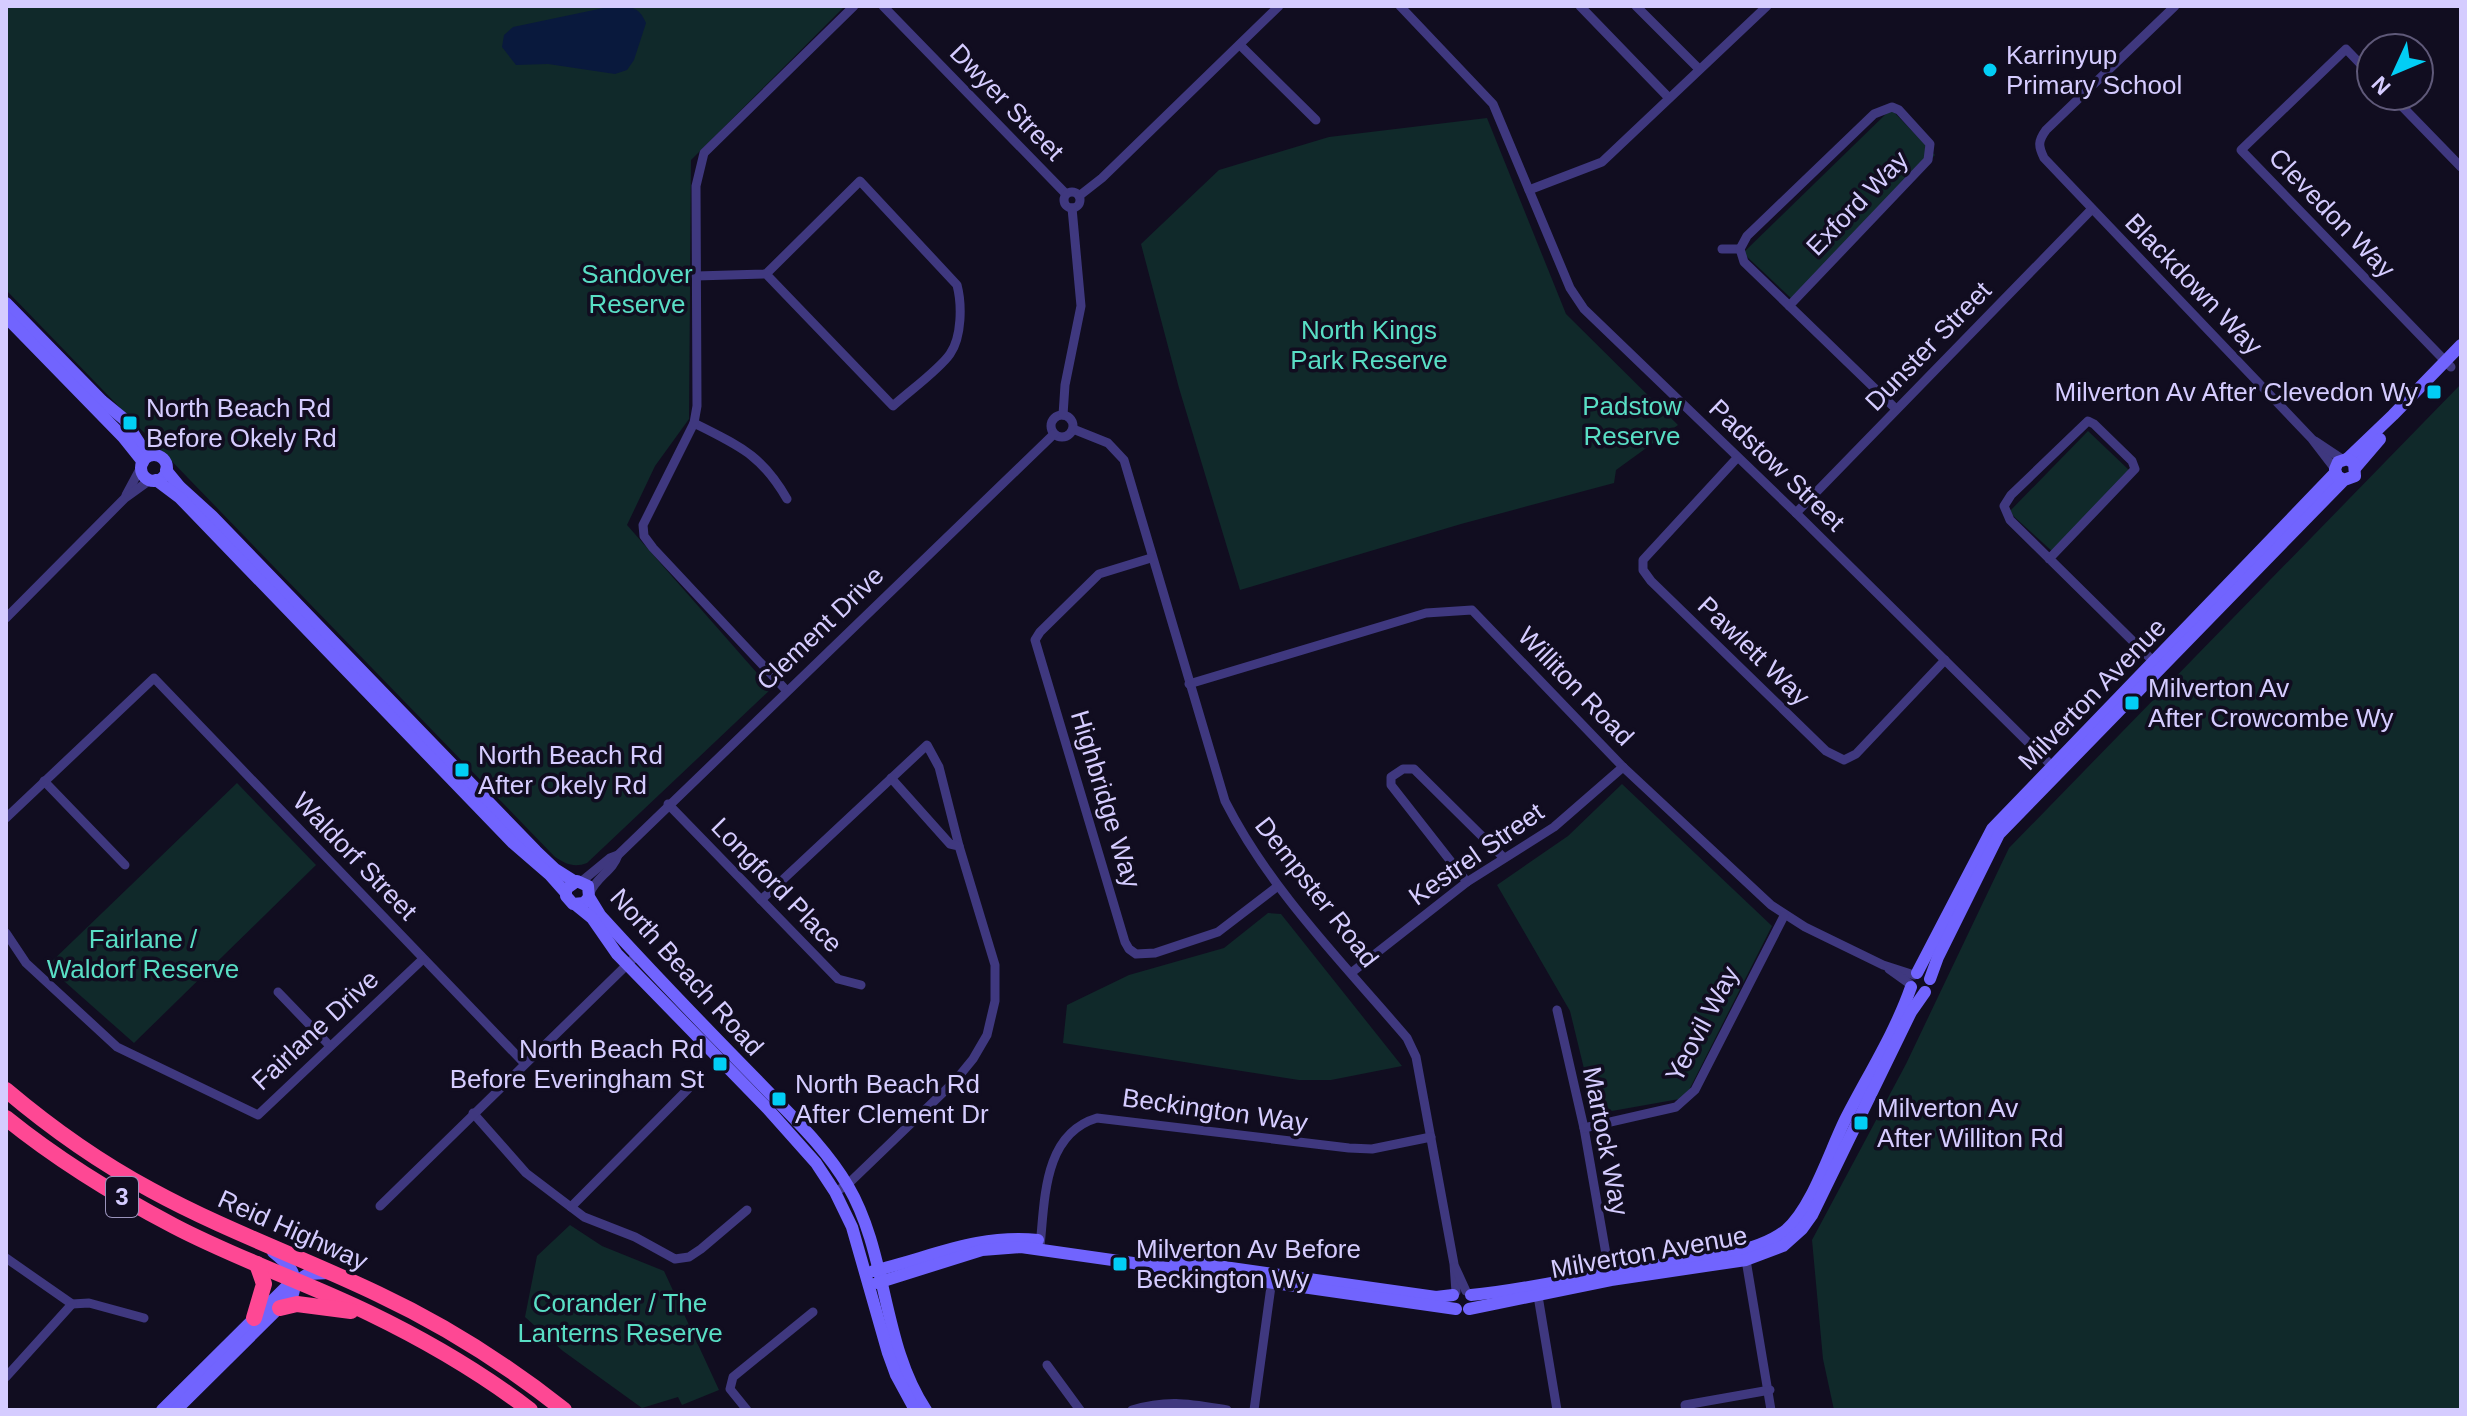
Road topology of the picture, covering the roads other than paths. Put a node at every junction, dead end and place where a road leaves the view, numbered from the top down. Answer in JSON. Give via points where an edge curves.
{"nodes":[{"id":1,"x":854,"y":6,"type":"edge"},
{"id":2,"x":883,"y":6,"type":"edge"},
{"id":3,"x":1279,"y":6,"type":"edge"},
{"id":4,"x":1400,"y":6,"type":"edge"},
{"id":5,"x":1580,"y":6,"type":"edge"},
{"id":6,"x":1636,"y":6,"type":"edge"},
{"id":7,"x":1767,"y":6,"type":"edge"},
{"id":8,"x":2175,"y":6,"type":"edge"},
{"id":9,"x":1240,"y":45,"type":"junction"},
{"id":10,"x":2355,"y":58,"type":"edge"},
{"id":11,"x":1699,"y":69,"type":"junction"},
{"id":12,"x":1669,"y":98,"type":"junction"},
{"id":13,"x":2408,"y":112,"type":"edge"},
{"id":14,"x":1316,"y":120,"type":"dead end"},
{"id":15,"x":2461,"y":167,"type":"edge"},
{"id":16,"x":1529,"y":190,"type":"junction"},
{"id":17,"x":1066,"y":194,"type":"junction"},
{"id":18,"x":1079,"y":196,"type":"junction"},
{"id":19,"x":1072,"y":208,"type":"junction"},
{"id":20,"x":2092,"y":209,"type":"junction"},
{"id":21,"x":1722,"y":249,"type":"dead end"},
{"id":22,"x":1740,"y":249,"type":"junction"},
{"id":23,"x":766,"y":274,"type":"junction"},
{"id":24,"x":696,"y":276,"type":"junction"},
{"id":25,"x":6,"y":303,"type":"edge"},
{"id":26,"x":1789,"y":306,"type":"junction"},
{"id":27,"x":6,"y":317,"type":"edge"},
{"id":28,"x":2461,"y":345,"type":"edge"},
{"id":29,"x":2461,"y":357,"type":"edge"},
{"id":30,"x":2448,"y":364,"type":"junction"},
{"id":31,"x":1896,"y":409,"type":"junction"},
{"id":32,"x":1063,"y":415,"type":"junction"},
{"id":33,"x":694,"y":423,"type":"junction"},
{"id":34,"x":1073,"y":429,"type":"junction"},
{"id":35,"x":1054,"y":434,"type":"junction"},
{"id":36,"x":1737,"y":458,"type":"junction"},
{"id":37,"x":146,"y":461,"type":"junction"},
{"id":38,"x":2343,"y":468,"type":"junction"},
{"id":39,"x":166,"y":470,"type":"junction"},
{"id":40,"x":153,"y":480,"type":"junction"},
{"id":41,"x":125,"y":498,"type":"junction"},
{"id":42,"x":787,"y":499,"type":"dead end"},
{"id":43,"x":1796,"y":513,"type":"junction"},
{"id":44,"x":1151,"y":558,"type":"junction"},
{"id":45,"x":2049,"y":559,"type":"junction"},
{"id":46,"x":6,"y":618,"type":"edge"},
{"id":47,"x":1945,"y":660,"type":"junction"},
{"id":48,"x":2156,"y":665,"type":"junction"},
{"id":49,"x":1189,"y":684,"type":"junction"},
{"id":50,"x":786,"y":690,"type":"junction"},
{"id":51,"x":1623,"y":767,"type":"junction"},
{"id":52,"x":2055,"y":769,"type":"junction"},
{"id":53,"x":891,"y":778,"type":"junction"},
{"id":54,"x":44,"y":781,"type":"junction"},
{"id":55,"x":6,"y":802,"type":"edge"},
{"id":56,"x":668,"y":804,"type":"junction"},
{"id":57,"x":14,"y":810,"type":"junction"},
{"id":58,"x":6,"y":818,"type":"edge"},
{"id":59,"x":959,"y":846,"type":"junction"},
{"id":60,"x":618,"y":855,"type":"junction"},
{"id":61,"x":1504,"y":858,"type":"junction"},
{"id":62,"x":125,"y":865,"type":"dead end"},
{"id":63,"x":578,"y":881,"type":"junction"},
{"id":64,"x":1467,"y":882,"type":"junction"},
{"id":65,"x":1278,"y":886,"type":"junction"},
{"id":66,"x":566,"y":893,"type":"junction"},
{"id":67,"x":590,"y":895,"type":"junction"},
{"id":68,"x":761,"y":900,"type":"junction"},
{"id":69,"x":576,"y":905,"type":"junction"},
{"id":70,"x":1784,"y":916,"type":"junction"},
{"id":71,"x":6,"y":933,"type":"edge"},
{"id":72,"x":637,"y":955,"type":"junction"},
{"id":73,"x":423,"y":959,"type":"junction"},
{"id":74,"x":627,"y":965,"type":"junction"},
{"id":75,"x":1351,"y":973,"type":"junction"},
{"id":76,"x":1930,"y":979,"type":"junction"},
{"id":77,"x":1913,"y":980,"type":"junction"},
{"id":78,"x":861,"y":985,"type":"dead end"},
{"id":79,"x":278,"y":992,"type":"dead end"},
{"id":80,"x":1925,"y":992,"type":"junction"},
{"id":81,"x":1557,"y":1010,"type":"dead end"},
{"id":82,"x":330,"y":1046,"type":"junction"},
{"id":83,"x":524,"y":1063,"type":"junction"},
{"id":84,"x":688,"y":1089,"type":"dead end"},
{"id":85,"x":6,"y":1090,"type":"edge"},
{"id":86,"x":473,"y":1113,"type":"junction"},
{"id":87,"x":6,"y":1118,"type":"edge"},
{"id":88,"x":1584,"y":1128,"type":"junction"},
{"id":89,"x":1431,"y":1137,"type":"junction"},
{"id":90,"x":847,"y":1185,"type":"junction"},
{"id":91,"x":835,"y":1192,"type":"junction"},
{"id":92,"x":380,"y":1206,"type":"dead end"},
{"id":93,"x":571,"y":1207,"type":"junction"},
{"id":94,"x":747,"y":1210,"type":"dead end"},
{"id":95,"x":258,"y":1241,"type":"junction"},
{"id":96,"x":1040,"y":1244,"type":"junction"},
{"id":97,"x":1745,"y":1255,"type":"junction"},
{"id":98,"x":6,"y":1258,"type":"edge"},
{"id":99,"x":257,"y":1264,"type":"junction"},
{"id":100,"x":332,"y":1274,"type":"junction"},
{"id":101,"x":1610,"y":1276,"type":"junction"},
{"id":102,"x":874,"y":1277,"type":"junction"},
{"id":103,"x":1272,"y":1279,"type":"junction"},
{"id":104,"x":293,"y":1285,"type":"junction"},
{"id":105,"x":1537,"y":1291,"type":"junction"},
{"id":106,"x":1461,"y":1293,"type":"junction"},
{"id":107,"x":72,"y":1304,"type":"junction"},
{"id":108,"x":280,"y":1308,"type":"junction"},
{"id":109,"x":1462,"y":1309,"type":"junction"},
{"id":110,"x":813,"y":1312,"type":"dead end"},
{"id":111,"x":369,"y":1313,"type":"junction"},
{"id":112,"x":144,"y":1318,"type":"dead end"},
{"id":113,"x":254,"y":1318,"type":"junction"},
{"id":114,"x":1047,"y":1365,"type":"dead end"},
{"id":115,"x":6,"y":1377,"type":"edge"},
{"id":116,"x":1770,"y":1390,"type":"junction"},
{"id":117,"x":174,"y":1408,"type":"edge"},
{"id":118,"x":530,"y":1410,"type":"edge"},
{"id":119,"x":564,"y":1410,"type":"edge"},
{"id":120,"x":747,"y":1410,"type":"edge"},
{"id":121,"x":915,"y":1410,"type":"edge"},
{"id":122,"x":926,"y":1410,"type":"edge"},
{"id":123,"x":1080,"y":1410,"type":"edge"},
{"id":124,"x":1132,"y":1410,"type":"edge"},
{"id":125,"x":1227,"y":1410,"type":"edge"},
{"id":126,"x":1254,"y":1410,"type":"edge"},
{"id":127,"x":1557,"y":1410,"type":"edge"},
{"id":128,"x":1686,"y":1410,"type":"edge"},
{"id":129,"x":1771,"y":1410,"type":"edge"}],
"edges":[{"from":1,"to":24,"type":"street","via":[[704,153],[696,186]]},
{"from":2,"to":17,"type":"street","name":"Dwyer Street"},
{"from":3,"to":9,"type":"street"},
{"from":4,"to":16,"type":"street","name":"Padstow Street","via":[[1493,104]]},
{"from":5,"to":12,"type":"street"},
{"from":6,"to":11,"type":"street"},
{"from":7,"to":11,"type":"street"},
{"from":8,"to":20,"type":"street","name":"Blackdown Way","via":[[2039,140],[2044,158]]},
{"from":9,"to":14,"type":"street"},
{"from":9,"to":18,"type":"street"},
{"from":10,"to":30,"type":"street","name":"Clevedon Way","via":[[2346,49],[2241,150]]},
{"from":11,"to":12,"type":"street"},
{"from":12,"to":16,"type":"street","via":[[1602,162]]},
{"from":13,"to":15,"type":"street"},
{"from":16,"to":36,"type":"street","name":"Padstow Street","via":[[1584,309]]},
{"from":17,"to":18,"type":"street"},
{"from":17,"to":19,"type":"street","via":[[1065,203]]},
{"from":18,"to":19,"type":"street"},
{"from":19,"to":32,"type":"street","name":"Clement Drive","via":[[1081,306]]},
{"from":20,"to":31,"type":"street","name":"Dunster Street"},
{"from":20,"to":38,"type":"street","name":"Blackdown Way"},
{"from":21,"to":22,"type":"street"},
{"from":22,"to":26,"type":"street","via":[[1744,262]]},
{"from":22,"to":26,"type":"street","name":"Exford Way","via":[[1747,236],[1874,114],[1892,107],[1925,136],[1931,151],[1922,169]]},
{"from":23,"to":23,"type":"street","via":[[893,406],[950,354],[961,300],[957,285],[860,181]]},
{"from":23,"to":24,"type":"street"},
{"from":24,"to":33,"type":"street"},
{"from":25,"to":37,"type":"street","via":[[124,419]]},
{"from":26,"to":31,"type":"street"},
{"from":27,"to":37,"type":"street"},
{"from":28,"to":30,"type":"street","name":"Milverton Avenue"},
{"from":29,"to":30,"type":"street","name":"Milverton Avenue"},
{"from":30,"to":38,"type":"street","name":"Milverton Avenue"},
{"from":31,"to":43,"type":"street","name":"Dunster Street"},
{"from":32,"to":34,"type":"street"},
{"from":32,"to":35,"type":"street","name":"Clement Drive","via":[[1052,421]]},
{"from":33,"to":42,"type":"street","via":[[756,456]]},
{"from":33,"to":50,"type":"street","via":[[643,525],[644,536]]},
{"from":34,"to":35,"type":"street","name":"Clement Drive","via":[[1067,436]]},
{"from":34,"to":44,"type":"street","name":"Dempster Road","via":[[1108,443],[1124,460]]},
{"from":35,"to":50,"type":"street","name":"Clement Drive"},
{"from":36,"to":43,"type":"street","name":"Padstow Street"},
{"from":36,"to":47,"type":"street","name":"Pawlett Way","via":[[1643,560],[1651,581],[1729,659],[1826,751],[1844,760],[1856,754]]},
{"from":37,"to":39,"type":"street","via":[[164,459]]},
{"from":37,"to":40,"type":"street","via":[[143,475]]},
{"from":37,"to":41,"type":"street"},
{"from":38,"to":48,"type":"street","name":"Milverton Avenue"},
{"from":39,"to":40,"type":"street"},
{"from":39,"to":63,"type":"street","name":"North Beach Road","via":[[536,851]]},
{"from":40,"to":41,"type":"street"},
{"from":40,"to":66,"type":"street","via":[[180,498]]},
{"from":41,"to":46,"type":"street"},
{"from":43,"to":47,"type":"street","name":"Padstow Street"},
{"from":44,"to":49,"type":"street","name":"Dempster Road"},
{"from":44,"to":65,"type":"street","name":"Highbridge Way","via":[[1099,574],[1035,640],[1125,942],[1136,954],[1155,953],[1218,932]]},
{"from":45,"to":45,"type":"street","via":[[2010,520],[2004,506],[2088,421],[2135,469]]},
{"from":45,"to":48,"type":"street"},
{"from":47,"to":52,"type":"street","name":"Padstow Street"},
{"from":48,"to":52,"type":"street","name":"Milverton Avenue"},
{"from":49,"to":51,"type":"street","name":"Williton Road","via":[[1426,613],[1472,610]]},
{"from":49,"to":65,"type":"street","name":"Dempster Road","via":[[1225,801]]},
{"from":50,"to":56,"type":"street","name":"Clement Drive"},
{"from":51,"to":61,"type":"street","name":"Kestrel Street","via":[[1554,827]]},
{"from":51,"to":70,"type":"street","name":"Williton Road"},
{"from":52,"to":76,"type":"street","name":"Milverton Avenue","via":[[1995,841]]},
{"from":52,"to":77,"type":"street","name":"Milverton Avenue","via":[[1986,838]]},
{"from":53,"to":59,"type":"street","via":[[950,844]]},
{"from":53,"to":59,"type":"street","via":[[927,745],[939,767]]},
{"from":53,"to":68,"type":"street"},
{"from":54,"to":57,"type":"street"},
{"from":54,"to":62,"type":"street"},
{"from":54,"to":73,"type":"street","name":"Waldorf Street","via":[[154,678]]},
{"from":55,"to":57,"type":"street"},
{"from":56,"to":60,"type":"street","name":"Clement Drive"},
{"from":56,"to":68,"type":"street","name":"Longford Place"},
{"from":57,"to":58,"type":"street"},
{"from":59,"to":90,"type":"street","via":[[995,965],[995,1001],[987,1035],[955,1081]]},
{"from":60,"to":63,"type":"street","name":"Clement Drive"},
{"from":60,"to":67,"type":"street","name":"Clement Drive"},
{"from":61,"to":64,"type":"street","name":"Kestrel Street"},
{"from":61,"to":64,"type":"street","via":[[1414,769],[1403,769],[1391,777],[1391,785]]},
{"from":63,"to":66,"type":"street"},
{"from":63,"to":67,"type":"street","via":[[588,886]]},
{"from":64,"to":75,"type":"street","name":"Kestrel Street"},
{"from":65,"to":75,"type":"street","name":"Dempster Road"},
{"from":66,"to":69,"type":"street"},
{"from":67,"to":69,"type":"street"},
{"from":67,"to":72,"type":"street","name":"North Beach Road","via":[[600,915]]},
{"from":68,"to":78,"type":"street","name":"Longford Place","via":[[838,979]]},
{"from":69,"to":74,"type":"street","name":"North Beach Road"},
{"from":70,"to":77,"type":"street","name":"Williton Road"},
{"from":70,"to":88,"type":"street","name":"Yeovil Way","via":[[1687,1100]]},
{"from":71,"to":82,"type":"street","name":"Fairlane Drive","via":[[26,963],[117,1047],[258,1115]]},
{"from":72,"to":74,"type":"street"},
{"from":72,"to":90,"type":"street","name":"North Beach Road","via":[[806,1132]]},
{"from":73,"to":82,"type":"street","name":"Fairlane Drive"},
{"from":73,"to":83,"type":"street","name":"Waldorf Street"},
{"from":74,"to":83,"type":"street"},
{"from":74,"to":91,"type":"street","name":"North Beach Road","via":[[786,1129]]},
{"from":75,"to":89,"type":"street","name":"Dempster Road","via":[[1407,1038],[1416,1057]]},
{"from":76,"to":77,"type":"street","via":[[1924,973]]},
{"from":76,"to":80,"type":"street"},
{"from":77,"to":80,"type":"street","via":[[1918,993]]},
{"from":77,"to":97,"type":"street","name":"Milverton Avenue","via":[[1795,1222]]},
{"from":79,"to":82,"type":"street"},
{"from":80,"to":97,"type":"street","name":"Milverton Avenue","via":[[1812,1215],[1783,1246]]},
{"from":81,"to":88,"type":"street","name":"Martock Way"},
{"from":83,"to":86,"type":"street"},
{"from":84,"to":93,"type":"street"},
{"from":85,"to":95,"type":"highway","name":"Reid Highway","number":"3","via":[[111,1167]]},
{"from":86,"to":92,"type":"street"},
{"from":86,"to":93,"type":"street","via":[[526,1173]]},
{"from":87,"to":99,"type":"highway","name":"Reid Highway","number":"3","via":[[96,1183]]},
{"from":88,"to":101,"type":"street","name":"Martock Way"},
{"from":89,"to":96,"type":"street","name":"Beckington Way","via":[[1372,1149],[1349,1148],[1097,1118],[1074,1129],[1053,1158]]},
{"from":89,"to":106,"type":"street","name":"Dempster Road"},
{"from":90,"to":91,"type":"street"},
{"from":90,"to":102,"type":"street","name":"North Beach Road","via":[[862,1216]]},
{"from":91,"to":102,"type":"street","name":"North Beach Road"},
{"from":93,"to":94,"type":"street","via":[[675,1259],[701,1249]]},
{"from":95,"to":100,"type":"highway","name":"Reid Highway","number":"3"},
{"from":95,"to":104,"type":"street","via":[[287,1263]]},
{"from":96,"to":102,"type":"street","name":"Milverton Avenue","via":[[982,1250]]},
{"from":96,"to":103,"type":"street","name":"Milverton Avenue"},
{"from":97,"to":101,"type":"street","name":"Milverton Avenue"},
{"from":97,"to":116,"type":"street"},
{"from":98,"to":107,"type":"street"},
{"from":99,"to":104,"type":"highway","name":"Reid Highway","number":"3"},
{"from":99,"to":113,"type":"highway","via":[[264,1284]]},
{"from":100,"to":104,"type":"street","via":[[308,1274]]},
{"from":100,"to":119,"type":"highway","name":"Reid Highway","number":"3","via":[[439,1326]]},
{"from":101,"to":105,"type":"street","name":"Milverton Avenue"},
{"from":102,"to":121,"type":"street","name":"North Beach Road","via":[[888,1353]]},
{"from":102,"to":122,"type":"street","name":"North Beach Road","via":[[908,1378]]},
{"from":103,"to":106,"type":"street","name":"Milverton Avenue","via":[[1436,1297]]},
{"from":103,"to":109,"type":"street","name":"Milverton Avenue"},
{"from":103,"to":126,"type":"street"},
{"from":104,"to":108,"type":"street"},
{"from":104,"to":111,"type":"highway","name":"Reid Highway","number":"3"},
{"from":104,"to":113,"type":"street"},
{"from":105,"to":106,"type":"street","name":"Milverton Avenue"},
{"from":105,"to":109,"type":"street","name":"Milverton Avenue"},
{"from":105,"to":127,"type":"street"},
{"from":106,"to":109,"type":"street","via":[[1452,1302]]},
{"from":106,"to":109,"type":"street","via":[[1473,1302]]},
{"from":107,"to":112,"type":"street","via":[[89,1303]]},
{"from":107,"to":115,"type":"street"},
{"from":108,"to":111,"type":"highway","via":[[297,1304]]},
{"from":108,"to":117,"type":"street"},
{"from":110,"to":120,"type":"street","via":[[733,1377],[730,1389]]},
{"from":111,"to":118,"type":"highway","name":"Reid Highway","number":"3","via":[[447,1355]]},
{"from":113,"to":117,"type":"street"},
{"from":114,"to":123,"type":"street"},
{"from":116,"to":128,"type":"street","via":[[1685,1405]]},
{"from":116,"to":129,"type":"street"},
{"from":124,"to":125,"type":"street","via":[[1179,1402]]}]}
